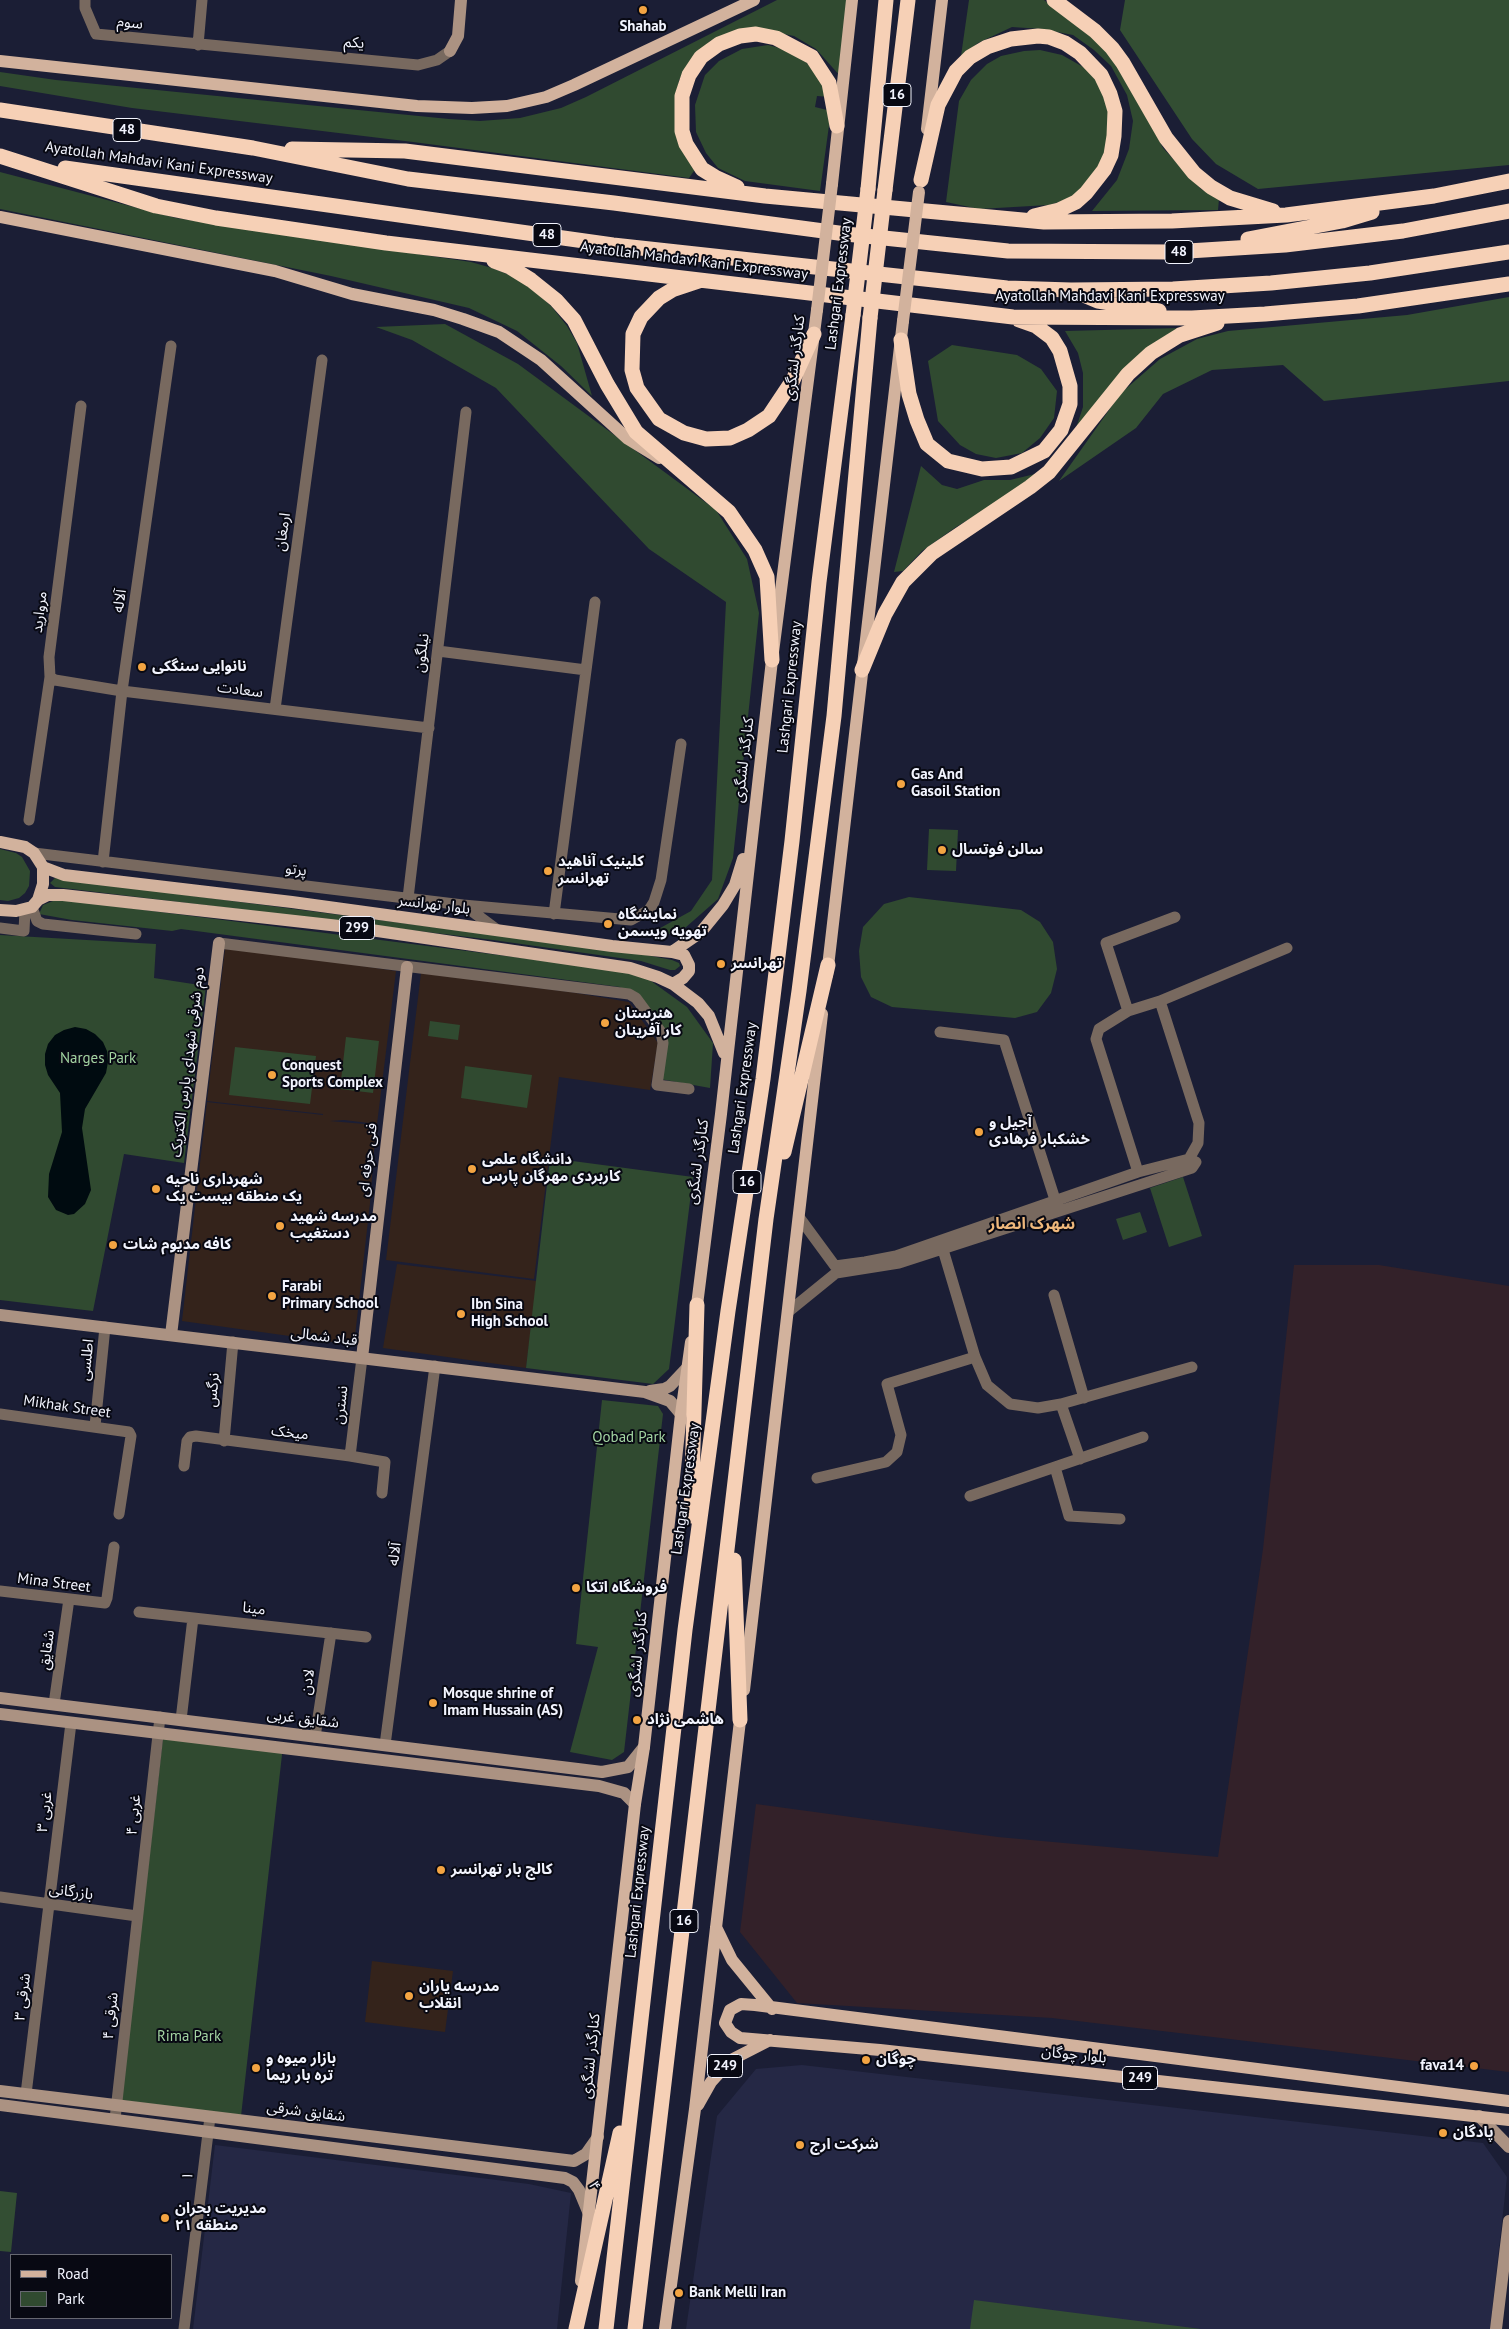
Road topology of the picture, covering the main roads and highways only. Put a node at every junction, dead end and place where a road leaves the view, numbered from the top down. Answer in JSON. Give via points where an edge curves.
{"nodes":[{"id":1,"x":754,"y":0,"type":"edge"},
{"id":2,"x":852,"y":0,"type":"edge"},
{"id":3,"x":886,"y":0,"type":"edge"},
{"id":4,"x":908,"y":0,"type":"edge"},
{"id":5,"x":942,"y":0,"type":"edge"},
{"id":6,"x":1054,"y":0,"type":"edge"},
{"id":7,"x":0,"y":60,"type":"edge"},
{"id":8,"x":0,"y":110,"type":"edge"},
{"id":9,"x":837,"y":126,"type":"junction"},
{"id":10,"x":253,"y":148,"type":"junction"},
{"id":11,"x":0,"y":156,"type":"edge"},
{"id":12,"x":26,"y":162,"type":"junction"},
{"id":13,"x":1509,"y":181,"type":"edge"},
{"id":14,"x":920,"y":186,"type":"junction"},
{"id":15,"x":765,"y":196,"type":"junction"},
{"id":16,"x":1414,"y":199,"type":"junction"},
{"id":17,"x":1509,"y":211,"type":"edge"},
{"id":18,"x":1286,"y":215,"type":"junction"},
{"id":19,"x":0,"y":217,"type":"edge"},
{"id":20,"x":1014,"y":219,"type":"junction"},
{"id":21,"x":1198,"y":250,"type":"junction"},
{"id":22,"x":1509,"y":252,"type":"edge"},
{"id":23,"x":473,"y":254,"type":"junction"},
{"id":24,"x":701,"y":280,"type":"junction"},
{"id":25,"x":1509,"y":284,"type":"edge"},
{"id":26,"x":1071,"y":290,"type":"junction"},
{"id":27,"x":1264,"y":314,"type":"junction"},
{"id":28,"x":1013,"y":317,"type":"junction"},
{"id":29,"x":1192,"y":318,"type":"junction"},
{"id":30,"x":814,"y":334,"type":"junction"},
{"id":31,"x":901,"y":340,"type":"junction"},
{"id":32,"x":688,"y":477,"type":"junction"},
{"id":33,"x":772,"y":660,"type":"junction"},
{"id":34,"x":862,"y":670,"type":"junction"},
{"id":35,"x":752,"y":829,"type":"junction"},
{"id":36,"x":0,"y":842,"type":"edge"},
{"id":37,"x":43,"y":867,"type":"junction"},
{"id":38,"x":32,"y":906,"type":"junction"},
{"id":39,"x":0,"y":910,"type":"edge"},
{"id":40,"x":672,"y":952,"type":"junction"},
{"id":41,"x":828,"y":964,"type":"junction"},
{"id":42,"x":673,"y":984,"type":"junction"},
{"id":43,"x":726,"y":1058,"type":"junction"},
{"id":44,"x":766,"y":1219,"type":"junction"},
{"id":45,"x":697,"y":1305,"type":"junction"},
{"id":46,"x":732,"y":1513,"type":"junction"},
{"id":47,"x":685,"y":1630,"type":"junction"},
{"id":48,"x":740,"y":1720,"type":"junction"},
{"id":49,"x":716,"y":1927,"type":"junction"},
{"id":50,"x":772,"y":2009,"type":"junction"},
{"id":51,"x":770,"y":2040,"type":"junction"},
{"id":52,"x":638,"y":2048,"type":"junction"},
{"id":53,"x":1509,"y":2100,"type":"edge"},
{"id":54,"x":695,"y":2109,"type":"junction"},
{"id":55,"x":1509,"y":2120,"type":"edge"},
{"id":56,"x":576,"y":2329,"type":"edge"},
{"id":57,"x":606,"y":2329,"type":"edge"},
{"id":58,"x":635,"y":2329,"type":"edge"},
{"id":59,"x":665,"y":2329,"type":"edge"}],
"edges":[{"from":1,"to":7,"type":"main road","via":[[546,97],[507,106],[417,106],[22,65]]},
{"from":2,"to":9,"type":"main road","name":"کنارگذر لشگری"},
{"from":3,"to":47,"type":"highway","name":"Lashgari Expressway","number":"16","bridge":true,"via":[[868,188],[763,1078]]},
{"from":4,"to":44,"type":"highway","number":"16","bridge":true,"via":[[870,318],[834,716]]},
{"from":5,"to":14,"type":"main road"},
{"from":6,"to":18,"type":"highway","via":[[1112,48],[1166,138],[1194,173],[1230,198]]},
{"from":8,"to":10,"type":"highway","name":"Ayatollah Mahdavi Kani Expressway","number":"48"},
{"from":9,"to":15,"type":"highway","via":[[829,83],[812,57],[791,45],[756,34],[740,36],[719,44],[701,57],[688,75],[682,96],[680,117],[686,144],[702,169],[731,185]]},
{"from":9,"to":30,"type":"main road","name":"کنارگذر لشگری","bridge":true},
{"from":10,"to":15,"type":"highway","name":"Ayatollah Mahdavi Kani Expressway","via":[[405,151]]},
{"from":10,"to":21,"type":"highway","name":"Ayatollah Mahdavi Kani Expressway","number":"48","via":[[408,179],[865,236],[1008,251]]},
{"from":11,"to":12,"type":"highway","name":"Ayatollah Mahdavi Kani Expressway","number":"48"},
{"from":12,"to":23,"type":"highway","name":"Ayatollah Mahdavi Kani Expressway","via":[[156,206],[216,218]]},
{"from":12,"to":26,"type":"highway","name":"Ayatollah Mahdavi Kani Expressway","number":"48","via":[[613,245],[1007,288]]},
{"from":13,"to":16,"type":"highway","name":"Ayatollah Mahdavi Kani Expressway"},
{"from":14,"to":20,"type":"highway","via":[[938,105],[956,71],[970,57],[987,47],[1019,38],[1038,36],[1065,43],[1090,61],[1110,94],[1115,111],[1111,155],[1095,183],[1076,202],[1043,214]]},
{"from":14,"to":31,"type":"main road","bridge":true},
{"from":15,"to":20,"type":"highway","name":"Ayatollah Mahdavi Kani Expressway"},
{"from":16,"to":18,"type":"highway","name":"Ayatollah Mahdavi Kani Expressway"},
{"from":16,"to":21,"type":"highway","via":[[1342,220]]},
{"from":17,"to":21,"type":"highway","name":"Ayatollah Mahdavi Kani Expressway","number":"48","via":[[1403,231],[1285,245]]},
{"from":18,"to":20,"type":"highway","name":"Ayatollah Mahdavi Kani Expressway","via":[[1111,222]]},
{"from":19,"to":32,"type":"main road","via":[[275,271],[352,294],[434,310],[499,332],[541,360],[628,439]]},
{"from":22,"to":26,"type":"highway","name":"Ayatollah Mahdavi Kani Expressway","number":"48","via":[[1370,273],[1270,283],[1172,289]]},
{"from":23,"to":24,"type":"highway","name":"Ayatollah Mahdavi Kani Expressway"},
{"from":23,"to":32,"type":"highway","via":[[510,267],[556,300],[574,320],[636,432]]},
{"from":24,"to":28,"type":"highway","name":"Ayatollah Mahdavi Kani Expressway"},
{"from":24,"to":30,"type":"highway","via":[[659,298],[641,317],[633,334],[632,370],[637,388],[659,419],[684,433],[706,439],[730,438],[769,416],[793,380]]},
{"from":25,"to":27,"type":"highway","name":"Ayatollah Mahdavi Kani Expressway","via":[[1397,301]]},
{"from":26,"to":29,"type":"highway","via":[[1098,301]]},
{"from":27,"to":29,"type":"highway","name":"Ayatollah Mahdavi Kani Expressway"},
{"from":27,"to":34,"type":"highway","via":[[1206,325],[1180,335],[1151,353],[1128,374],[1049,472],[932,553],[903,582],[885,614]]},
{"from":28,"to":29,"type":"highway","name":"Ayatollah Mahdavi Kani Expressway"},
{"from":28,"to":31,"type":"highway","via":[[1036,326],[1052,338],[1060,351],[1070,386],[1070,404],[1061,430],[1044,451],[1011,467],[982,469],[948,461],[927,444],[909,394]]},
{"from":30,"to":33,"type":"main road","name":"کنارگذر لشگری"},
{"from":31,"to":34,"type":"main road"},
{"from":32,"to":33,"type":"highway","via":[[728,512],[755,550],[767,577]]},
{"from":33,"to":35,"type":"main road","name":"کنارگذر لشگری"},
{"from":34,"to":41,"type":"main road"},
{"from":35,"to":40,"type":"main road","via":[[735,885],[722,905],[702,932]]},
{"from":35,"to":43,"type":"main road","name":"کنارگذر لشگری"},
{"from":36,"to":37,"type":"main road","via":[[25,848]]},
{"from":37,"to":38,"type":"main road","via":[[43,884]]},
{"from":37,"to":40,"type":"main road","name":"بلوار تهرانسر","number":"299","via":[[64,876]]},
{"from":38,"to":39,"type":"main road"},
{"from":38,"to":42,"type":"main road","number":"299","via":[[48,895],[63,895],[366,929],[630,968]]},
{"from":40,"to":42,"type":"main road","via":[[684,955],[689,965],[689,971]]},
{"from":41,"to":44,"type":"highway","via":[[790,1131]]},
{"from":41,"to":48,"type":"main road"},
{"from":42,"to":43,"type":"main road","number":"299","via":[[710,1016]]},
{"from":43,"to":45,"type":"main road","name":"کنارگذر لشگری"},
{"from":44,"to":46,"type":"highway","number":"16"},
{"from":45,"to":47,"type":"highway"},
{"from":45,"to":56,"type":"main road","name":"کنارگذر لشگری","via":[[686,1369]]},
{"from":46,"to":48,"type":"highway"},
{"from":46,"to":58,"type":"highway","number":"16"},
{"from":47,"to":52,"type":"highway","name":"Lashgari Expressway","number":"16"},
{"from":48,"to":49,"type":"main road"},
{"from":49,"to":50,"type":"main road","via":[[732,1960]]},
{"from":49,"to":54,"type":"main road"},
{"from":50,"to":51,"type":"main road","name":"بلوار چوگان","via":[[740,2004],[730,2010],[725,2023],[740,2038]]},
{"from":50,"to":53,"type":"main road","name":"بلوار چوگان","number":"249"},
{"from":51,"to":54,"type":"main road","number":"249","via":[[731,2060],[711,2082]]},
{"from":51,"to":55,"type":"main road","name":"بلوار چوگان","number":"249"},
{"from":52,"to":56,"type":"highway"},
{"from":52,"to":57,"type":"highway","name":"Lashgari Expressway","number":"16"},
{"from":54,"to":59,"type":"main road"}]}
